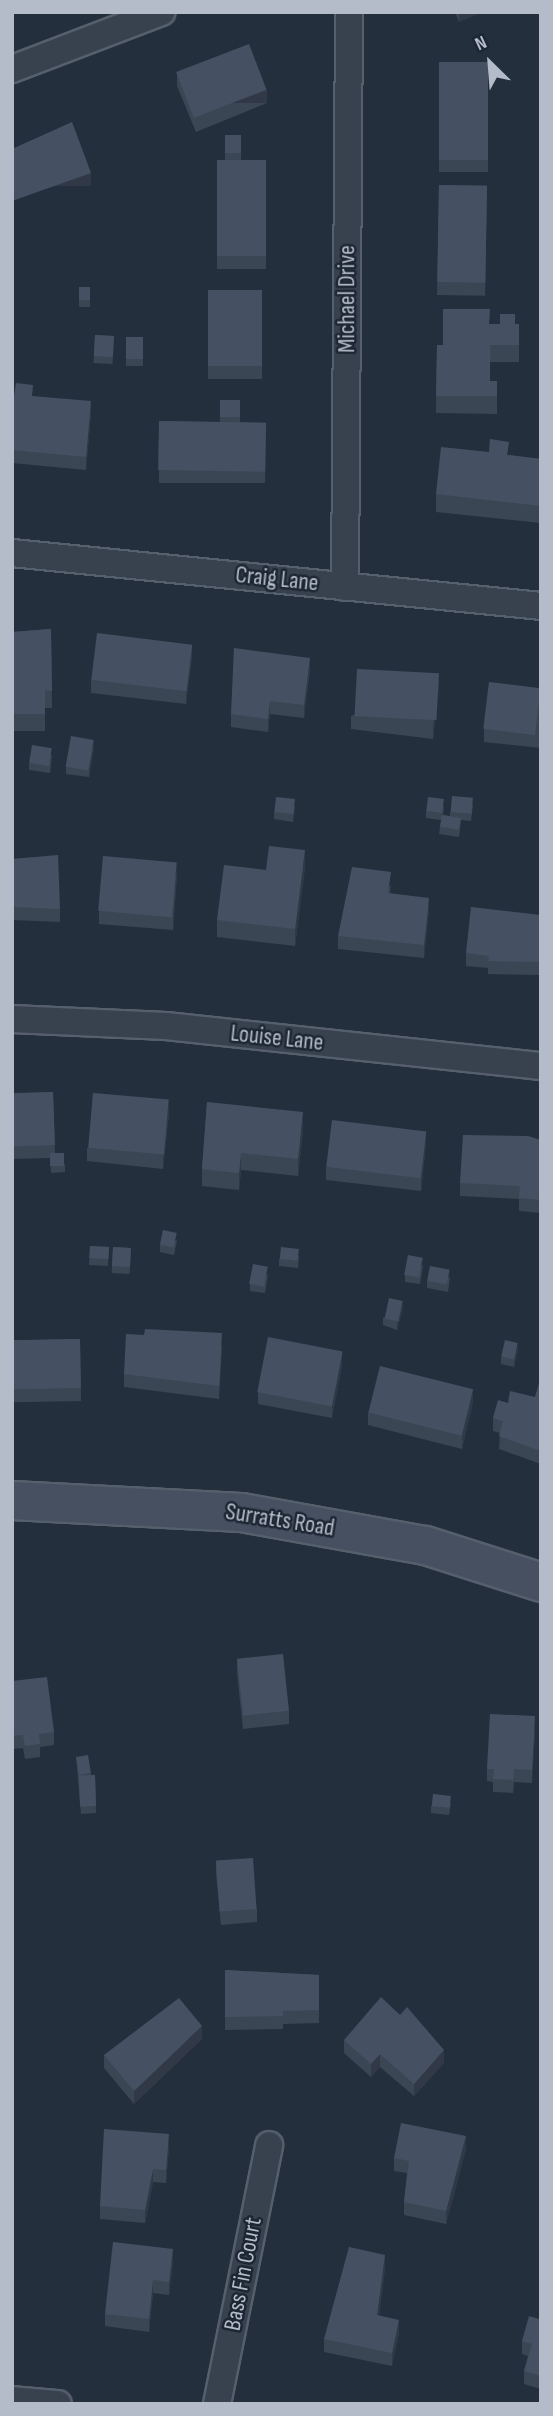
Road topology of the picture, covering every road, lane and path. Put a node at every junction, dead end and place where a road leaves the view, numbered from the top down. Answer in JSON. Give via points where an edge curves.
{"nodes":[{"id":1,"x":160,"y":12,"type":"edge"},
{"id":2,"x":349,"y":12,"type":"edge"},
{"id":3,"x":12,"y":69,"type":"edge"},
{"id":4,"x":12,"y":553,"type":"edge"},
{"id":5,"x":345,"y":587,"type":"junction"},
{"id":6,"x":541,"y":606,"type":"edge"},
{"id":7,"x":12,"y":1019,"type":"edge"},
{"id":8,"x":541,"y":1066,"type":"edge"},
{"id":9,"x":12,"y":1500,"type":"edge"},
{"id":10,"x":541,"y":1582,"type":"edge"},
{"id":11,"x":269,"y":2145,"type":"dead end"},
{"id":12,"x":12,"y":2400,"type":"edge"},
{"id":13,"x":58,"y":2404,"type":"edge"},
{"id":14,"x":217,"y":2404,"type":"edge"}],
"edges":[{"from":1,"to":3,"type":"street"},
{"from":2,"to":5,"type":"street","name":"Michael Drive"},
{"from":4,"to":5,"type":"street","name":"Craig Lane"},
{"from":5,"to":6,"type":"street","name":"Craig Lane"},
{"from":7,"to":8,"type":"street","name":"Louise Lane","via":[[166,1026]]},
{"from":9,"to":10,"type":"main road","name":"Surratts Road","via":[[253,1514],[425,1545]]},
{"from":11,"to":14,"type":"street","name":"Bass Fin Court"},
{"from":12,"to":13,"type":"street"}]}
